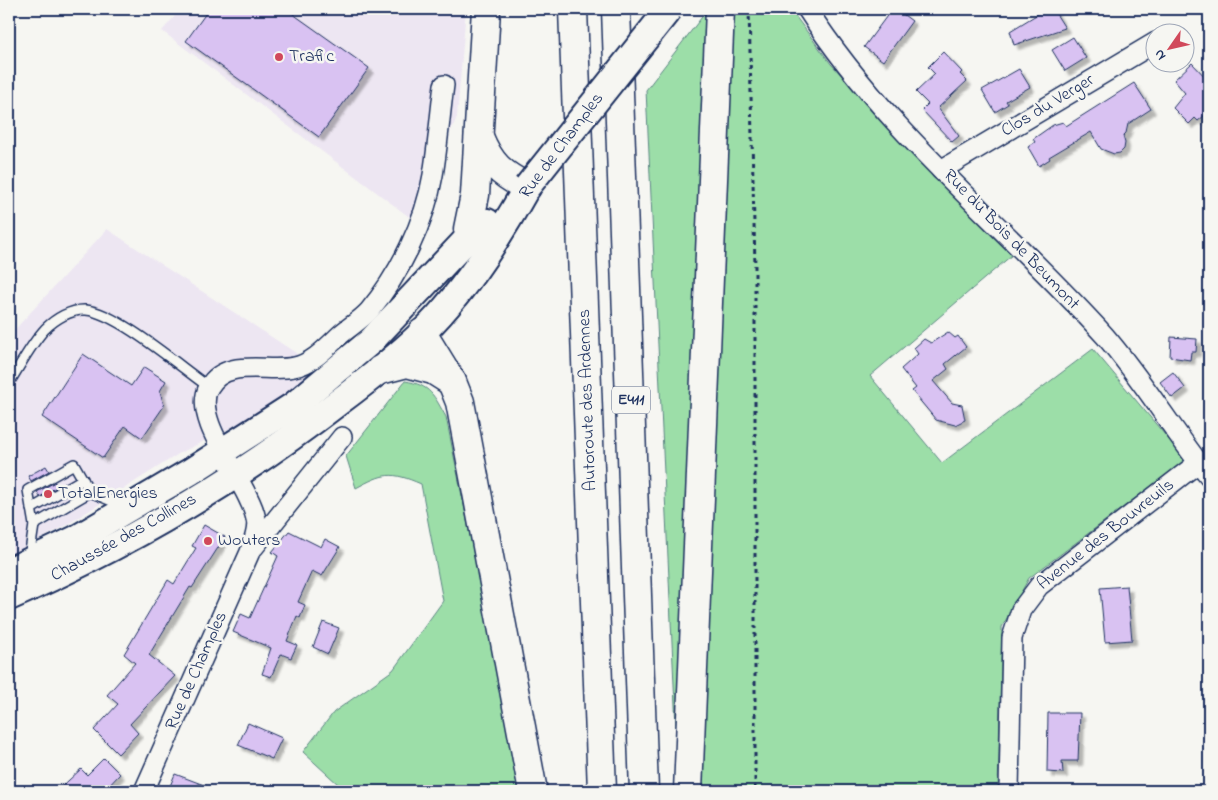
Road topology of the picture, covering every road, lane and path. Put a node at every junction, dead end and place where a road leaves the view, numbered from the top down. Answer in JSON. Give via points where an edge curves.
{"nodes":[{"id":1,"x":486,"y":9,"type":"edge"},
{"id":2,"x":573,"y":9,"type":"edge"},
{"id":3,"x":616,"y":9,"type":"edge"},
{"id":4,"x":669,"y":9,"type":"edge"},
{"id":5,"x":720,"y":9,"type":"edge"},
{"id":6,"x":749,"y":9,"type":"edge"},
{"id":7,"x":807,"y":9,"type":"edge"},
{"id":8,"x":1146,"y":48,"type":"edge"},
{"id":9,"x":444,"y":85,"type":"dead end"},
{"id":10,"x":479,"y":137,"type":"junction"},
{"id":11,"x":941,"y":170,"type":"junction"},
{"id":12,"x":527,"y":187,"type":"junction"},
{"id":13,"x":504,"y":219,"type":"junction"},
{"id":14,"x":470,"y":236,"type":"junction"},
{"id":15,"x":422,"y":333,"type":"junction"},
{"id":16,"x":380,"y":370,"type":"junction"},
{"id":17,"x":452,"y":382,"type":"junction"},
{"id":18,"x":9,"y":383,"type":"edge"},
{"id":19,"x":209,"y":387,"type":"junction"},
{"id":20,"x":342,"y":437,"type":"dead end"},
{"id":21,"x":223,"y":451,"type":"junction"},
{"id":22,"x":1204,"y":469,"type":"edge"},
{"id":23,"x":237,"y":474,"type":"junction"},
{"id":24,"x":83,"y":479,"type":"junction"},
{"id":25,"x":90,"y":492,"type":"junction"},
{"id":26,"x":129,"y":507,"type":"junction"},
{"id":27,"x":32,"y":509,"type":"junction"},
{"id":28,"x":34,"y":524,"type":"junction"},
{"id":29,"x":250,"y":552,"type":"junction"},
{"id":30,"x":18,"y":567,"type":"edge"},
{"id":31,"x":9,"y":597,"type":"edge"},
{"id":32,"x":144,"y":791,"type":"edge"},
{"id":33,"x":533,"y":791,"type":"edge"},
{"id":34,"x":602,"y":791,"type":"edge"},
{"id":35,"x":644,"y":791,"type":"edge"},
{"id":36,"x":688,"y":791,"type":"edge"},
{"id":37,"x":755,"y":791,"type":"edge"},
{"id":38,"x":1009,"y":791,"type":"edge"}],
"edges":[{"from":1,"to":10,"type":"highway"},
{"from":2,"to":34,"type":"highway","name":"Autoroute des Ardennes","number":"E411"},
{"from":3,"to":35,"type":"highway","number":"E411"},
{"from":4,"to":12,"type":"main road","name":"Rue de Champles","bridge":true},
{"from":5,"to":36,"type":"highway"},
{"from":6,"to":37,"type":"path","via":[[755,267]]},
{"from":7,"to":11,"type":"street","name":"Rue du Bois de Beumont","via":[[867,90]]},
{"from":8,"to":11,"type":"street","name":"Clos du Verger"},
{"from":9,"to":19,"type":"street","via":[[433,176],[422,214],[403,258],[368,312],[316,356],[295,367],[237,368],[220,376]]},
{"from":10,"to":12,"type":"highway","via":[[487,157],[501,172]]},
{"from":10,"to":14,"type":"highway","via":[[475,195],[468,229]]},
{"from":11,"to":22,"type":"street","name":"Rue du Bois de Beumont","via":[[1106,337]]},
{"from":12,"to":13,"type":"main road","name":"Rue de Champles"},
{"from":13,"to":14,"type":"main road","name":"Chaussée des Collines"},
{"from":13,"to":15,"type":"main road","via":[[427,305],[423,312]]},
{"from":14,"to":21,"type":"main road","name":"Chaussée des Collines","via":[[399,314],[336,372],[293,406]]},
{"from":15,"to":16,"type":"main road","name":"Chaussée des Collines"},
{"from":15,"to":17,"type":"highway"},
{"from":16,"to":17,"type":"highway","via":[[407,363],[433,370]]},
{"from":16,"to":23,"type":"main road","name":"Chaussée des Collines","via":[[306,427]]},
{"from":17,"to":33,"type":"highway","via":[[460,402]]},
{"from":18,"to":19,"type":"lane","via":[[44,330],[68,313],[84,310],[103,313],[122,324]]},
{"from":19,"to":21,"type":"street","via":[[207,416]]},
{"from":20,"to":29,"type":"street","name":"Rue de Champles"},
{"from":21,"to":23,"type":"street","name":"Rue de Champles"},
{"from":21,"to":26,"type":"main road","name":"Chaussée des Collines"},
{"from":22,"to":38,"type":"street","name":"Avenue des Bouvreuils","via":[[1039,586],[1021,610],[1012,638],[1010,661]]},
{"from":23,"to":29,"type":"street","name":"Rue de Champles","via":[[257,519]]},
{"from":23,"to":31,"type":"main road","name":"Chaussée des Collines","via":[[87,562]]},
{"from":24,"to":25,"type":"lane"},
{"from":24,"to":27,"type":"lane"},
{"from":24,"to":27,"type":"lane","via":[[74,464],[28,490]]},
{"from":25,"to":26,"type":"lane"},
{"from":25,"to":28,"type":"lane"},
{"from":26,"to":30,"type":"main road","name":"Chaussée des Collines"},
{"from":27,"to":28,"type":"lane"},
{"from":28,"to":30,"type":"lane"},
{"from":29,"to":32,"type":"street","name":"Rue de Champles"}]}
